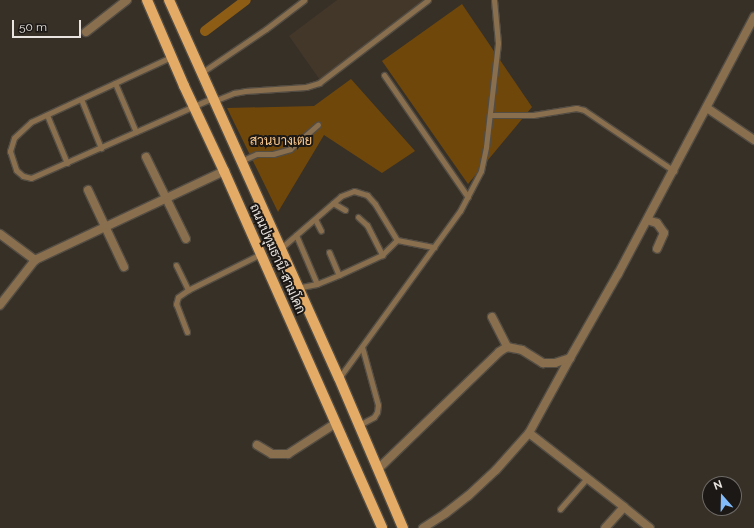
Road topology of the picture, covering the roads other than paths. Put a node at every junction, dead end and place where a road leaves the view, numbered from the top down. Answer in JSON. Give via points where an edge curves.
{"nodes":[{"id":1,"x":127,"y":0,"type":"edge"},
{"id":2,"x":148,"y":0,"type":"edge"},
{"id":3,"x":169,"y":0,"type":"edge"},
{"id":4,"x":304,"y":0,"type":"edge"},
{"id":5,"x":428,"y":0,"type":"edge"},
{"id":6,"x":494,"y":0,"type":"edge"},
{"id":7,"x":754,"y":17,"type":"edge"},
{"id":8,"x":86,"y":32,"type":"dead end"},
{"id":9,"x":171,"y":57,"type":"junction"},
{"id":10,"x":202,"y":73,"type":"junction"},
{"id":11,"x":384,"y":75,"type":"dead end"},
{"id":12,"x":115,"y":83,"type":"junction"},
{"id":13,"x":81,"y":99,"type":"junction"},
{"id":14,"x":213,"y":99,"type":"junction"},
{"id":15,"x":193,"y":106,"type":"junction"},
{"id":16,"x":707,"y":108,"type":"junction"},
{"id":17,"x":47,"y":115,"type":"junction"},
{"id":18,"x":490,"y":115,"type":"junction"},
{"id":19,"x":318,"y":125,"type":"dead end"},
{"id":20,"x":136,"y":132,"type":"junction"},
{"id":21,"x":754,"y":140,"type":"edge"},
{"id":22,"x":101,"y":148,"type":"junction"},
{"id":23,"x":146,"y":157,"type":"dead end"},
{"id":24,"x":241,"y":161,"type":"junction"},
{"id":25,"x":67,"y":163,"type":"junction"},
{"id":26,"x":674,"y":170,"type":"junction"},
{"id":27,"x":224,"y":171,"type":"junction"},
{"id":28,"x":88,"y":190,"type":"dead end"},
{"id":29,"x":468,"y":197,"type":"junction"},
{"id":30,"x":166,"y":198,"type":"junction"},
{"id":31,"x":333,"y":203,"type":"junction"},
{"id":32,"x":345,"y":210,"type":"dead end"},
{"id":33,"x":358,"y":217,"type":"dead end"},
{"id":34,"x":315,"y":219,"type":"junction"},
{"id":35,"x":647,"y":220,"type":"junction"},
{"id":36,"x":106,"y":228,"type":"junction"},
{"id":37,"x":321,"y":231,"type":"dead end"},
{"id":38,"x":0,"y":234,"type":"edge"},
{"id":39,"x":296,"y":235,"type":"junction"},
{"id":40,"x":186,"y":239,"type":"dead end"},
{"id":41,"x":397,"y":240,"type":"junction"},
{"id":42,"x":434,"y":247,"type":"junction"},
{"id":43,"x":280,"y":249,"type":"junction"},
{"id":44,"x":657,"y":249,"type":"dead end"},
{"id":45,"x":329,"y":252,"type":"dead end"},
{"id":46,"x":261,"y":254,"type":"junction"},
{"id":47,"x":382,"y":255,"type":"junction"},
{"id":48,"x":35,"y":260,"type":"junction"},
{"id":49,"x":176,"y":265,"type":"dead end"},
{"id":50,"x":124,"y":267,"type":"dead end"},
{"id":51,"x":338,"y":275,"type":"junction"},
{"id":52,"x":317,"y":284,"type":"junction"},
{"id":53,"x":298,"y":288,"type":"junction"},
{"id":54,"x":188,"y":290,"type":"junction"},
{"id":55,"x":0,"y":305,"type":"edge"},
{"id":56,"x":492,"y":317,"type":"dead end"},
{"id":57,"x":187,"y":332,"type":"dead end"},
{"id":58,"x":362,"y":347,"type":"junction"},
{"id":59,"x":507,"y":347,"type":"junction"},
{"id":60,"x":570,"y":358,"type":"junction"},
{"id":61,"x":339,"y":378,"type":"junction"},
{"id":62,"x":336,"y":423,"type":"junction"},
{"id":63,"x":359,"y":425,"type":"junction"},
{"id":64,"x":529,"y":433,"type":"junction"},
{"id":65,"x":257,"y":445,"type":"dead end"},
{"id":66,"x":378,"y":469,"type":"junction"},
{"id":67,"x":587,"y":478,"type":"junction"},
{"id":68,"x":624,"y":507,"type":"junction"},
{"id":69,"x":560,"y":509,"type":"dead end"},
{"id":70,"x":382,"y":528,"type":"edge"},
{"id":71,"x":403,"y":528,"type":"edge"},
{"id":72,"x":423,"y":528,"type":"edge"},
{"id":73,"x":605,"y":528,"type":"edge"},
{"id":74,"x":650,"y":528,"type":"edge"}],
"edges":[{"from":1,"to":8,"type":"street"},
{"from":2,"to":9,"type":"main road","name":"ถนนปทุมธานี-สามโคก"},
{"from":3,"to":10,"type":"main road","name":"ถนนปทุมธานี-สามโคก"},
{"from":4,"to":10,"type":"lane"},
{"from":5,"to":14,"type":"lane","via":[[319,83],[306,87],[246,91]]},
{"from":6,"to":18,"type":"lane","via":[[498,43]]},
{"from":7,"to":16,"type":"street"},
{"from":9,"to":12,"type":"lane"},
{"from":9,"to":15,"type":"main road","name":"ถนนปทุมธานี-สามโคก"},
{"from":10,"to":14,"type":"main road","name":"ถนนปทุมธานี-สามโคก"},
{"from":11,"to":29,"type":"lane"},
{"from":12,"to":13,"type":"lane"},
{"from":12,"to":20,"type":"lane"},
{"from":13,"to":17,"type":"lane"},
{"from":13,"to":22,"type":"lane"},
{"from":14,"to":15,"type":"lane"},
{"from":14,"to":24,"type":"main road","name":"ถนนปทุมธานี-สามโคก"},
{"from":15,"to":20,"type":"lane"},
{"from":15,"to":27,"type":"main road","name":"ถนนปทุมธานี-สามโคก"},
{"from":16,"to":21,"type":"street"},
{"from":16,"to":26,"type":"street"},
{"from":17,"to":25,"type":"lane"},
{"from":17,"to":25,"type":"lane","via":[[31,122],[14,138],[10,151],[16,170],[31,178]]},
{"from":18,"to":26,"type":"lane","via":[[533,115],[576,108],[584,110]]},
{"from":18,"to":29,"type":"lane","via":[[481,171]]},
{"from":19,"to":24,"type":"lane","via":[[290,149],[273,154],[257,154]]},
{"from":20,"to":22,"type":"lane"},
{"from":22,"to":25,"type":"lane"},
{"from":23,"to":30,"type":"street"},
{"from":24,"to":43,"type":"main road","name":"ถนนปทุมธานี-สามโคก"},
{"from":26,"to":35,"type":"street"},
{"from":27,"to":30,"type":"street"},
{"from":27,"to":46,"type":"main road","name":"ถนนปทุมธานี-สามโคก"},
{"from":28,"to":36,"type":"street"},
{"from":29,"to":42,"type":"lane"},
{"from":30,"to":36,"type":"street"},
{"from":30,"to":40,"type":"street"},
{"from":31,"to":32,"type":"lane"},
{"from":31,"to":34,"type":"lane"},
{"from":31,"to":41,"type":"lane","via":[[341,196],[354,192],[367,195]]},
{"from":33,"to":47,"type":"lane","via":[[367,225]]},
{"from":34,"to":37,"type":"lane"},
{"from":34,"to":39,"type":"lane"},
{"from":35,"to":44,"type":"street","via":[[657,223],[664,233]]},
{"from":35,"to":60,"type":"street"},
{"from":36,"to":48,"type":"street"},
{"from":36,"to":50,"type":"street"},
{"from":38,"to":48,"type":"street"},
{"from":39,"to":43,"type":"lane"},
{"from":39,"to":52,"type":"lane"},
{"from":41,"to":42,"type":"lane"},
{"from":41,"to":47,"type":"lane"},
{"from":42,"to":58,"type":"lane"},
{"from":43,"to":53,"type":"main road","name":"ถนนปทุมธานี-สามโคก"},
{"from":45,"to":51,"type":"lane"},
{"from":46,"to":54,"type":"lane"},
{"from":46,"to":62,"type":"main road","name":"ถนนปทุมธานี-สามโคก"},
{"from":47,"to":51,"type":"lane"},
{"from":48,"to":55,"type":"street"},
{"from":49,"to":54,"type":"lane"},
{"from":51,"to":52,"type":"lane"},
{"from":52,"to":53,"type":"lane"},
{"from":53,"to":61,"type":"main road","name":"ถนนปทุมธานี-สามโคก"},
{"from":54,"to":57,"type":"lane","via":[[178,297],[176,304]]},
{"from":56,"to":59,"type":"street"},
{"from":58,"to":61,"type":"lane"},
{"from":58,"to":63,"type":"lane","via":[[378,405],[374,417]]},
{"from":59,"to":60,"type":"street","via":[[522,350],[544,363],[555,363]]},
{"from":59,"to":66,"type":"street"},
{"from":60,"to":64,"type":"street"},
{"from":61,"to":63,"type":"main road","name":"ถนนปทุมธานี-สามโคก"},
{"from":62,"to":65,"type":"street","via":[[288,454],[272,454]]},
{"from":62,"to":70,"type":"main road","name":"ถนนปทุมธานี-สามโคก"},
{"from":63,"to":66,"type":"main road","name":"ถนนปทุมธานี-สามโคก"},
{"from":64,"to":67,"type":"street"},
{"from":64,"to":72,"type":"street","via":[[496,470],[468,496]]},
{"from":66,"to":71,"type":"main road","name":"ถนนปทุมธานี-สามโคก"},
{"from":67,"to":68,"type":"street"},
{"from":67,"to":69,"type":"lane"},
{"from":68,"to":73,"type":"street"},
{"from":68,"to":74,"type":"street"}]}
